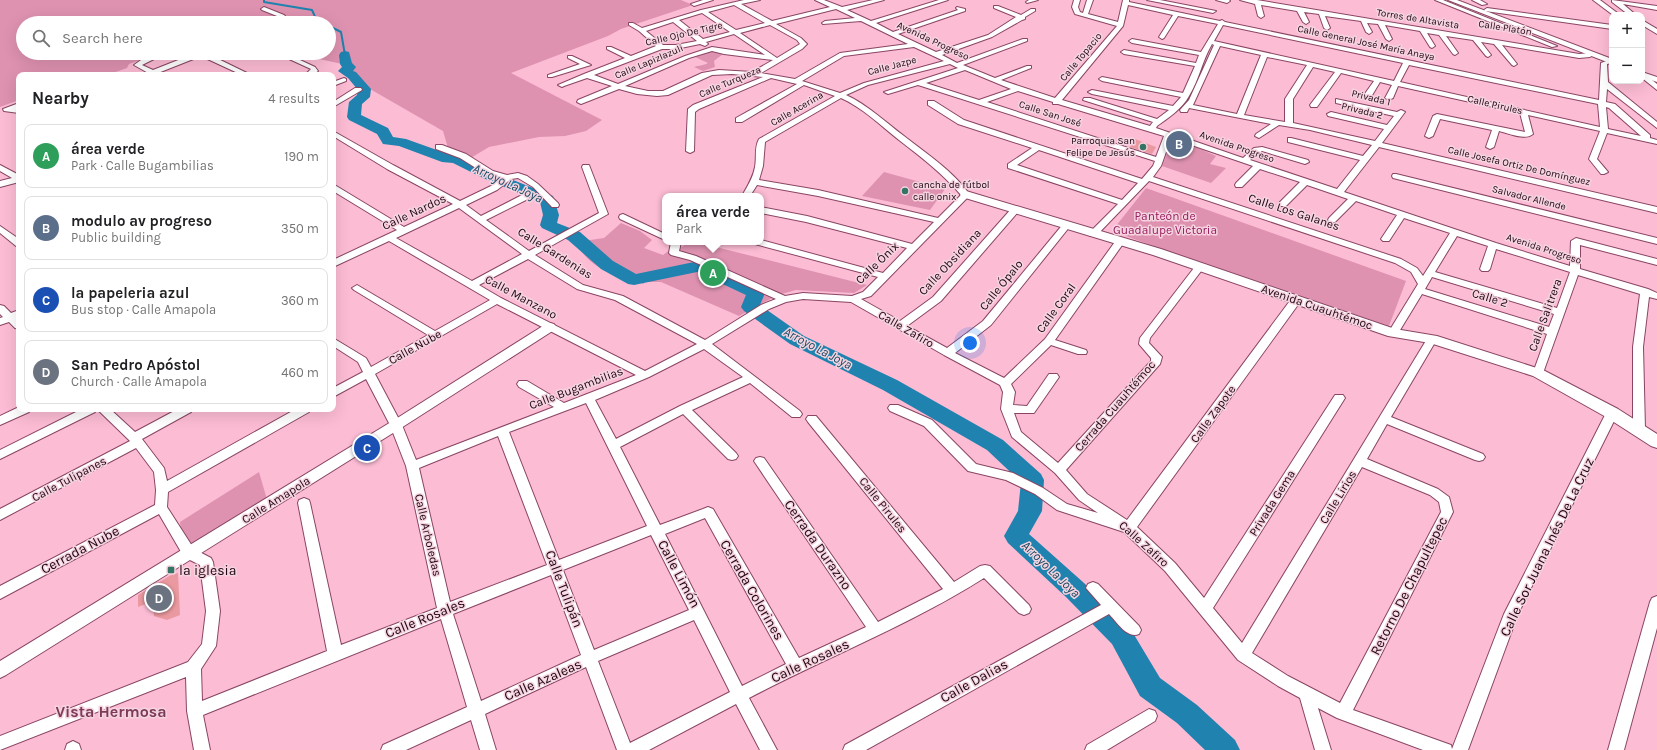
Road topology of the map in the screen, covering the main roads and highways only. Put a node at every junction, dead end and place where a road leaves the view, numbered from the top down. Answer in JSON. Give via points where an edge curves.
{"nodes":[{"id":1,"x":966,"y":195,"type":"road end"},
{"id":2,"x":1657,"y":442,"type":"edge"}],
"edges":[{"from":1,"to":2,"type":"main road","name":"Avenida Cuauhtémoc","via":[[1200,266],[1393,333],[1432,339],[1538,373],[1612,413]]}]}
